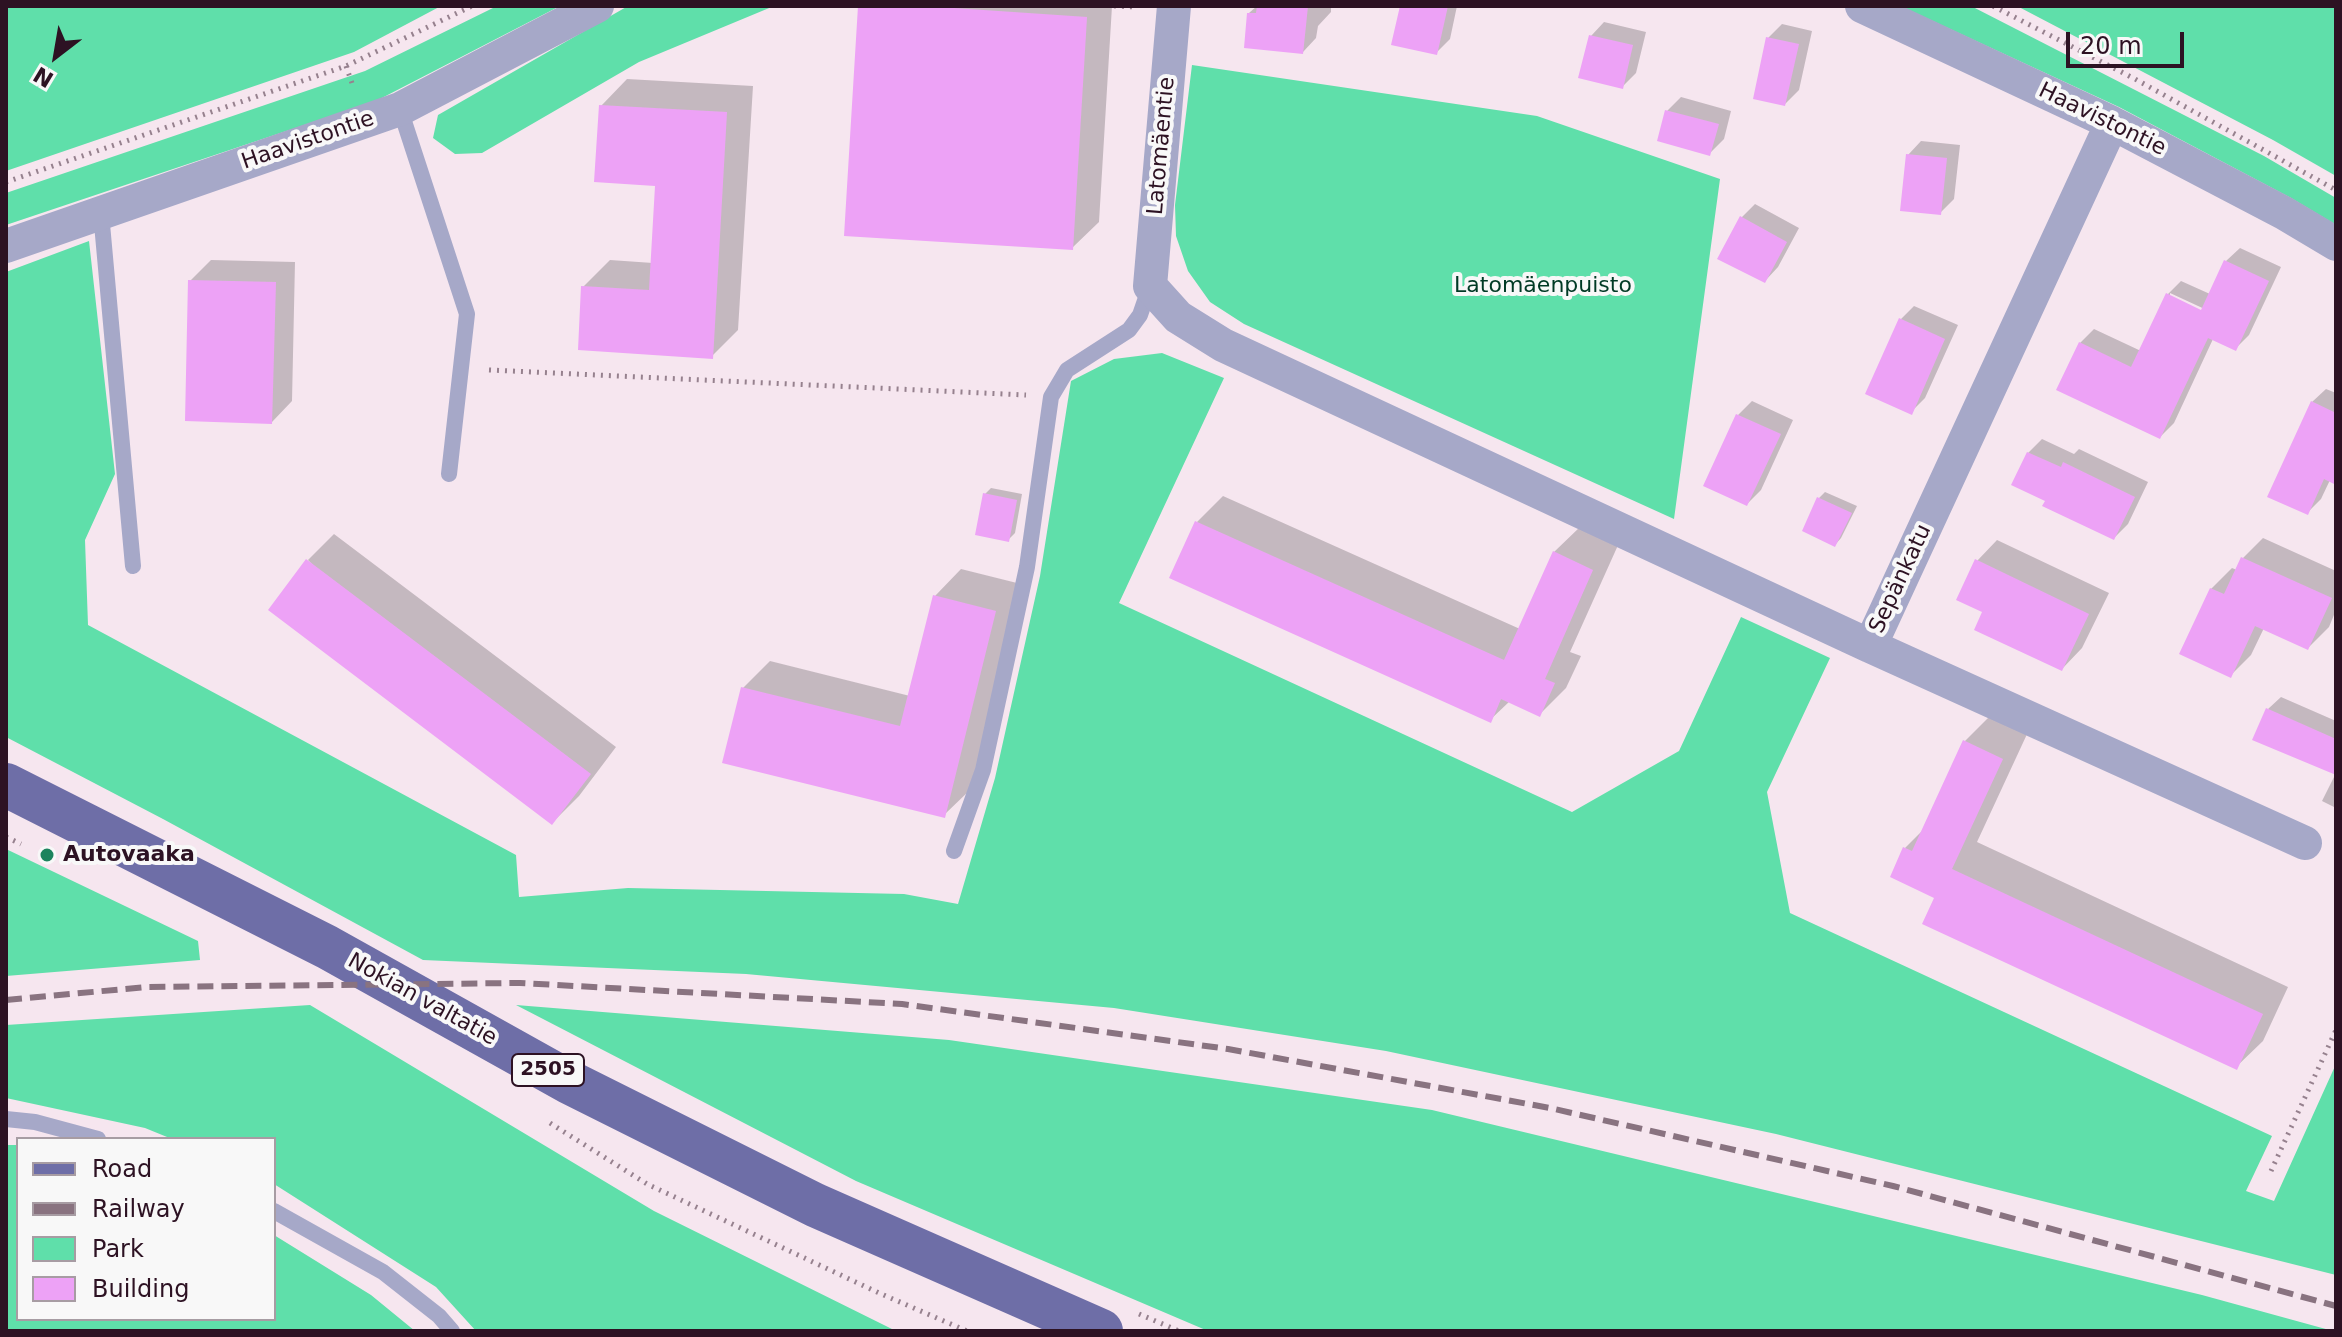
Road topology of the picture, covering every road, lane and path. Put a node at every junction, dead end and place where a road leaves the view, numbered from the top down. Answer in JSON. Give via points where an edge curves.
{"nodes":[{"id":1,"x":472,"y":6,"type":"edge"},
{"id":2,"x":597,"y":6,"type":"edge"},
{"id":3,"x":1174,"y":6,"type":"edge"},
{"id":4,"x":1862,"y":6,"type":"edge"},
{"id":5,"x":1993,"y":6,"type":"edge"},
{"id":6,"x":400,"y":109,"type":"junction"},
{"id":7,"x":2112,"y":123,"type":"junction"},
{"id":8,"x":6,"y":182,"type":"edge"},
{"id":9,"x":2336,"y":190,"type":"edge"},
{"id":10,"x":101,"y":213,"type":"junction"},
{"id":11,"x":2336,"y":244,"type":"edge"},
{"id":12,"x":6,"y":246,"type":"edge"},
{"id":13,"x":1150,"y":286,"type":"junction"},
{"id":14,"x":461,"y":369,"type":"junction"},
{"id":15,"x":1051,"y":397,"type":"junction"},
{"id":16,"x":449,"y":474,"type":"dead end"},
{"id":17,"x":133,"y":566,"type":"dead end"},
{"id":18,"x":1870,"y":646,"type":"junction"},
{"id":19,"x":6,"y":785,"type":"edge"},
{"id":20,"x":2305,"y":843,"type":"dead end"},
{"id":21,"x":954,"y":851,"type":"dead end"},
{"id":22,"x":2336,"y":1030,"type":"edge"},
{"id":23,"x":6,"y":1119,"type":"edge"},
{"id":24,"x":91,"y":1137,"type":"edge"},
{"id":25,"x":2271,"y":1171,"type":"dead end"},
{"id":26,"x":276,"y":1212,"type":"edge"},
{"id":27,"x":452,"y":1331,"type":"edge"},
{"id":28,"x":1101,"y":1331,"type":"edge"}],
"edges":[{"from":1,"to":8,"type":"path","via":[[346,66]]},
{"from":2,"to":6,"type":"street","name":"Haavistontie"},
{"from":3,"to":13,"type":"street","name":"Latomäentie"},
{"from":4,"to":7,"type":"street","name":"Haavistontie"},
{"from":5,"to":9,"type":"path"},
{"from":6,"to":10,"type":"street","name":"Haavistontie"},
{"from":6,"to":14,"type":"lane","via":[[467,314]]},
{"from":7,"to":11,"type":"street","name":"Haavistontie"},
{"from":7,"to":18,"type":"street","name":"Sepänkatu"},
{"from":10,"to":12,"type":"street","name":"Haavistontie"},
{"from":10,"to":17,"type":"lane"},
{"from":13,"to":15,"type":"lane","via":[[1129,330],[1067,370]]},
{"from":13,"to":18,"type":"street","via":[[1178,317],[1223,345]]},
{"from":14,"to":15,"type":"path"},
{"from":14,"to":16,"type":"lane"},
{"from":15,"to":21,"type":"lane","via":[[1027,567],[983,770]]},
{"from":18,"to":20,"type":"street","name":"Sepänkatu"},
{"from":19,"to":28,"type":"main road","name":"Nokian valtatie","number":"2505","via":[[327,947],[569,1082],[829,1211]]},
{"from":22,"to":25,"type":"path"},
{"from":23,"to":24,"type":"lane"},
{"from":26,"to":27,"type":"lane","via":[[383,1272]]}]}
